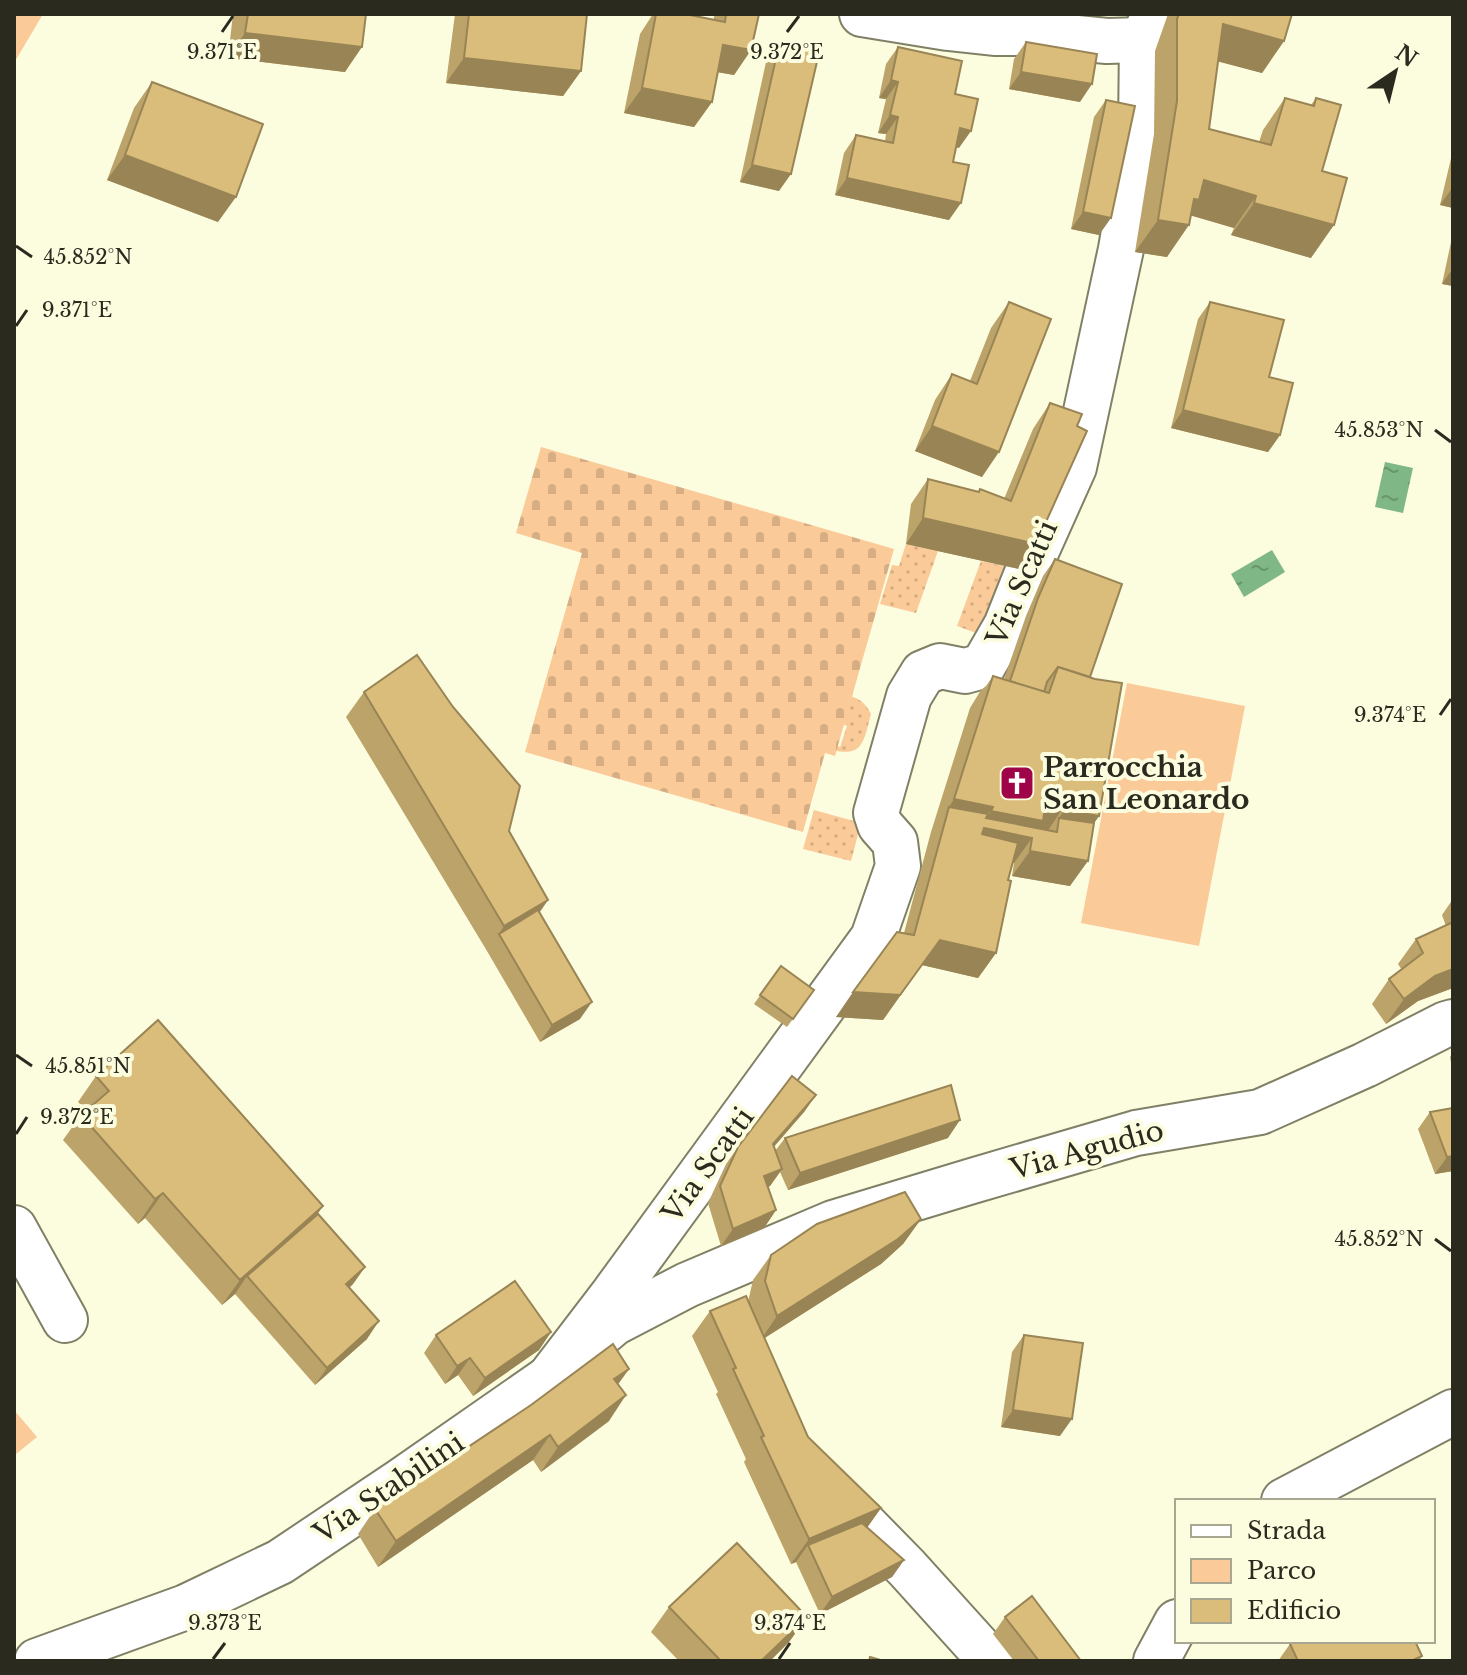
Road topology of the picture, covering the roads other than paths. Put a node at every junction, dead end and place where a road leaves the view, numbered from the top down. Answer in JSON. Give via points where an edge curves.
{"nodes":[{"id":1,"x":862,"y":14,"type":"edge"},
{"id":2,"x":1136,"y":28,"type":"edge"},
{"id":3,"x":1453,"y":1022,"type":"edge"},
{"id":4,"x":14,"y":1228,"type":"edge"},
{"id":5,"x":716,"y":1273,"type":"junction"},
{"id":6,"x":732,"y":1316,"type":"edge"},
{"id":7,"x":65,"y":1320,"type":"dead end"},
{"id":8,"x":549,"y":1378,"type":"junction"},
{"id":9,"x":1453,"y":1412,"type":"edge"},
{"id":10,"x":831,"y":1492,"type":"edge"},
{"id":11,"x":1288,"y":1499,"type":"edge"},
{"id":12,"x":1175,"y":1626,"type":"edge"},
{"id":13,"x":37,"y":1661,"type":"edge"},
{"id":14,"x":991,"y":1661,"type":"edge"},
{"id":15,"x":1156,"y":1661,"type":"edge"}],
"edges":[{"from":1,"to":2,"type":"street","name":"Via Scatti","via":[[994,33]]},
{"from":2,"to":8,"type":"street","name":"Via Scatti","via":[[1141,129],[1074,467],[1006,626],[983,666],[965,671],[940,666],[923,673],[909,696],[876,813],[895,842],[898,866],[873,938]]},
{"from":3,"to":5,"type":"street","name":"Via Agudio","via":[[1260,1112],[1136,1133],[987,1177],[833,1223]]},
{"from":4,"to":7,"type":"street"},
{"from":5,"to":6,"type":"street"},
{"from":5,"to":8,"type":"street","name":"Via Stabilini","via":[[614,1323]]},
{"from":8,"to":13,"type":"street","name":"Via Stabilini","via":[[280,1562],[186,1607]]},
{"from":9,"to":11,"type":"street"},
{"from":10,"to":14,"type":"street"},
{"from":12,"to":15,"type":"street"}]}
